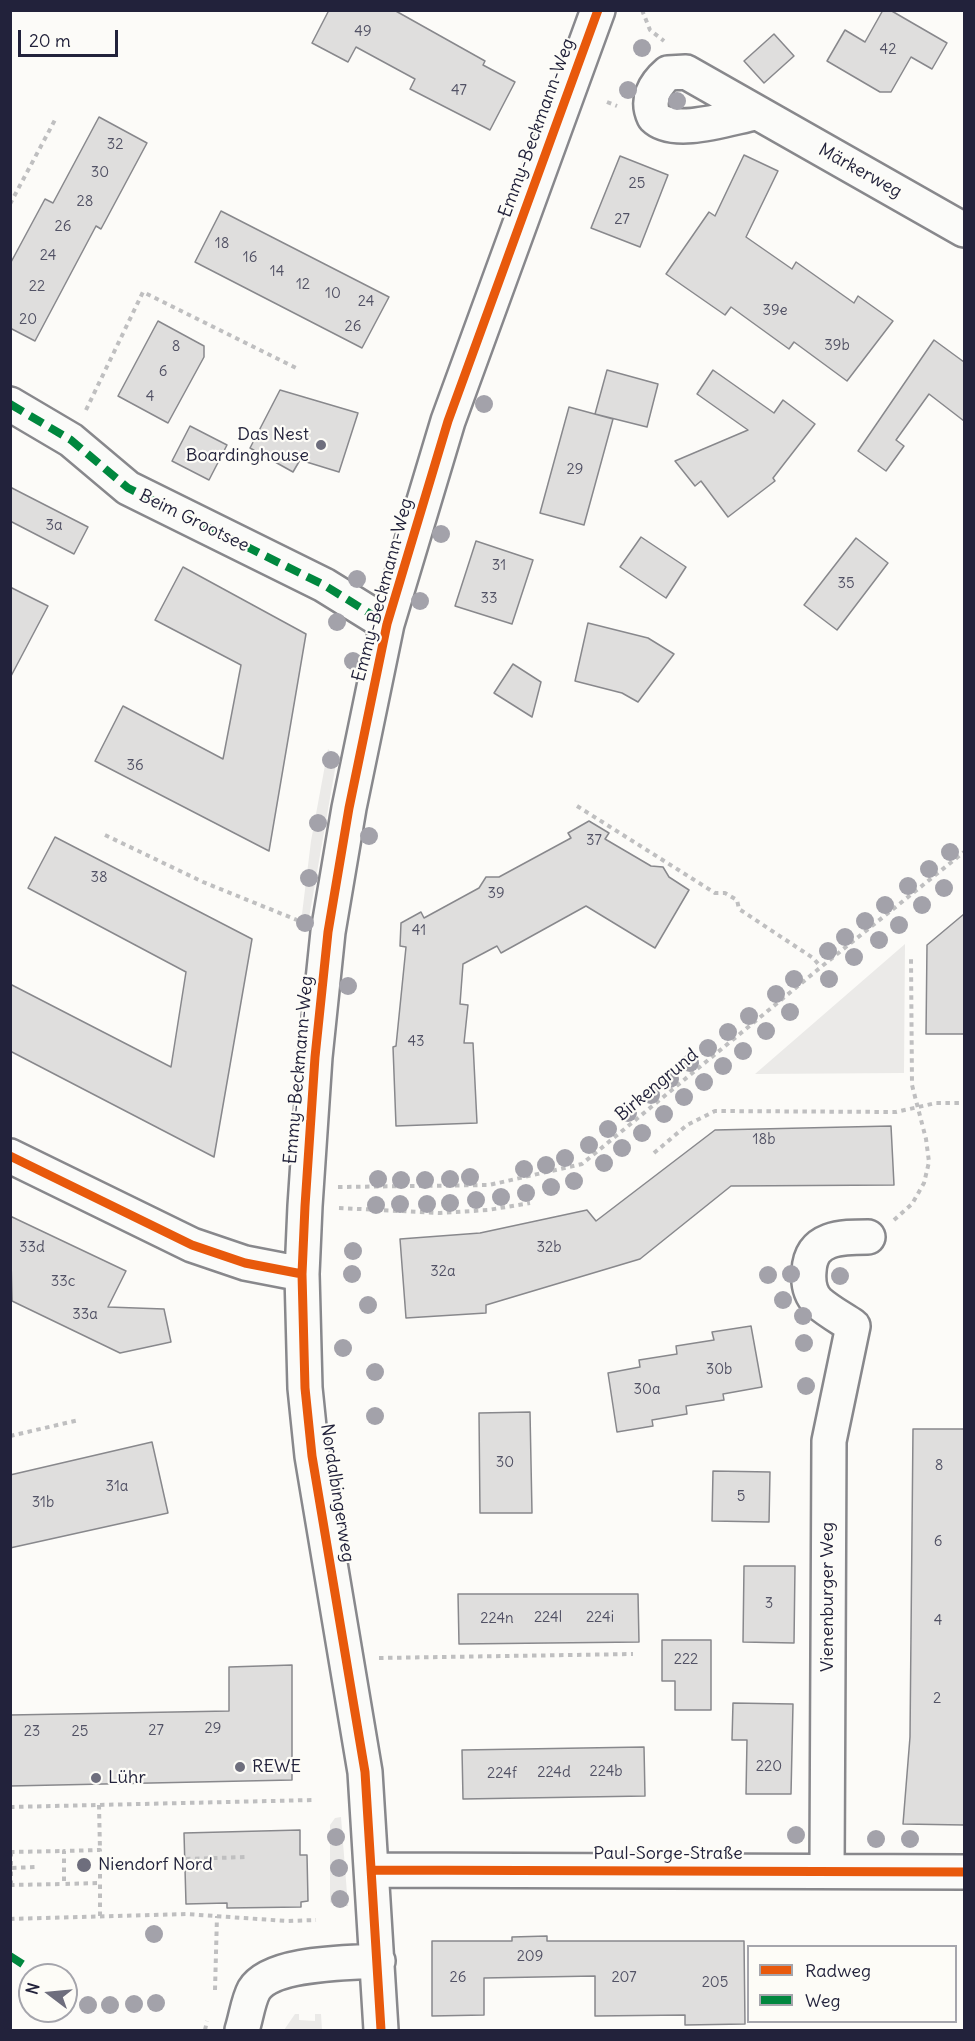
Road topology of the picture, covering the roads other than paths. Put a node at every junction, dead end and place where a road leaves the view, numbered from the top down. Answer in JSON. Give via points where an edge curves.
{"nodes":[{"id":1,"x":596,"y":11,"type":"edge"},
{"id":2,"x":755,"y":113,"type":"dead end"},
{"id":3,"x":964,"y":230,"type":"edge"},
{"id":4,"x":10,"y":405,"type":"edge"},
{"id":5,"x":387,"y":624,"type":"junction"},
{"id":6,"x":10,"y":1156,"type":"edge"},
{"id":7,"x":868,"y":1237,"type":"road end"},
{"id":8,"x":302,"y":1274,"type":"junction"},
{"id":9,"x":372,"y":1870,"type":"junction"},
{"id":10,"x":828,"y":1870,"type":"junction"},
{"id":11,"x":964,"y":1872,"type":"edge"},
{"id":12,"x":378,"y":1961,"type":"junction"},
{"id":13,"x":242,"y":2031,"type":"edge"},
{"id":14,"x":381,"y":2031,"type":"edge"}],
"edges":[{"from":1,"to":5,"type":"street","name":"Emmy-Beckmann-Weg","via":[[448,421]]},
{"from":2,"to":3,"type":"street","name":"Märkerweg"},
{"from":4,"to":5,"type":"street","name":"Beim Grootsee","via":[[71,440],[128,488],[324,585]]},
{"from":5,"to":8,"type":"street","name":"Emmy-Beckmann-Weg","via":[[328,932],[315,1057]]},
{"from":6,"to":8,"type":"street","via":[[192,1245],[245,1263]]},
{"from":7,"to":10,"type":"street","name":"Vienenburger Weg","via":[[836,1238],[820,1244],[809,1261],[808,1283],[816,1301],[853,1326],[829,1441]]},
{"from":8,"to":9,"type":"street","name":"Nordalbingerweg","via":[[305,1388],[312,1456],[365,1772]]},
{"from":9,"to":10,"type":"street","name":"Paul-Sorge-Straße"},
{"from":9,"to":12,"type":"street","name":"Nordalbingerweg"},
{"from":10,"to":11,"type":"street","name":"Paul-Sorge-Straße"},
{"from":12,"to":13,"type":"street","via":[[284,1970],[255,1989]]},
{"from":12,"to":14,"type":"street","name":"Nordalbingerweg"}]}
